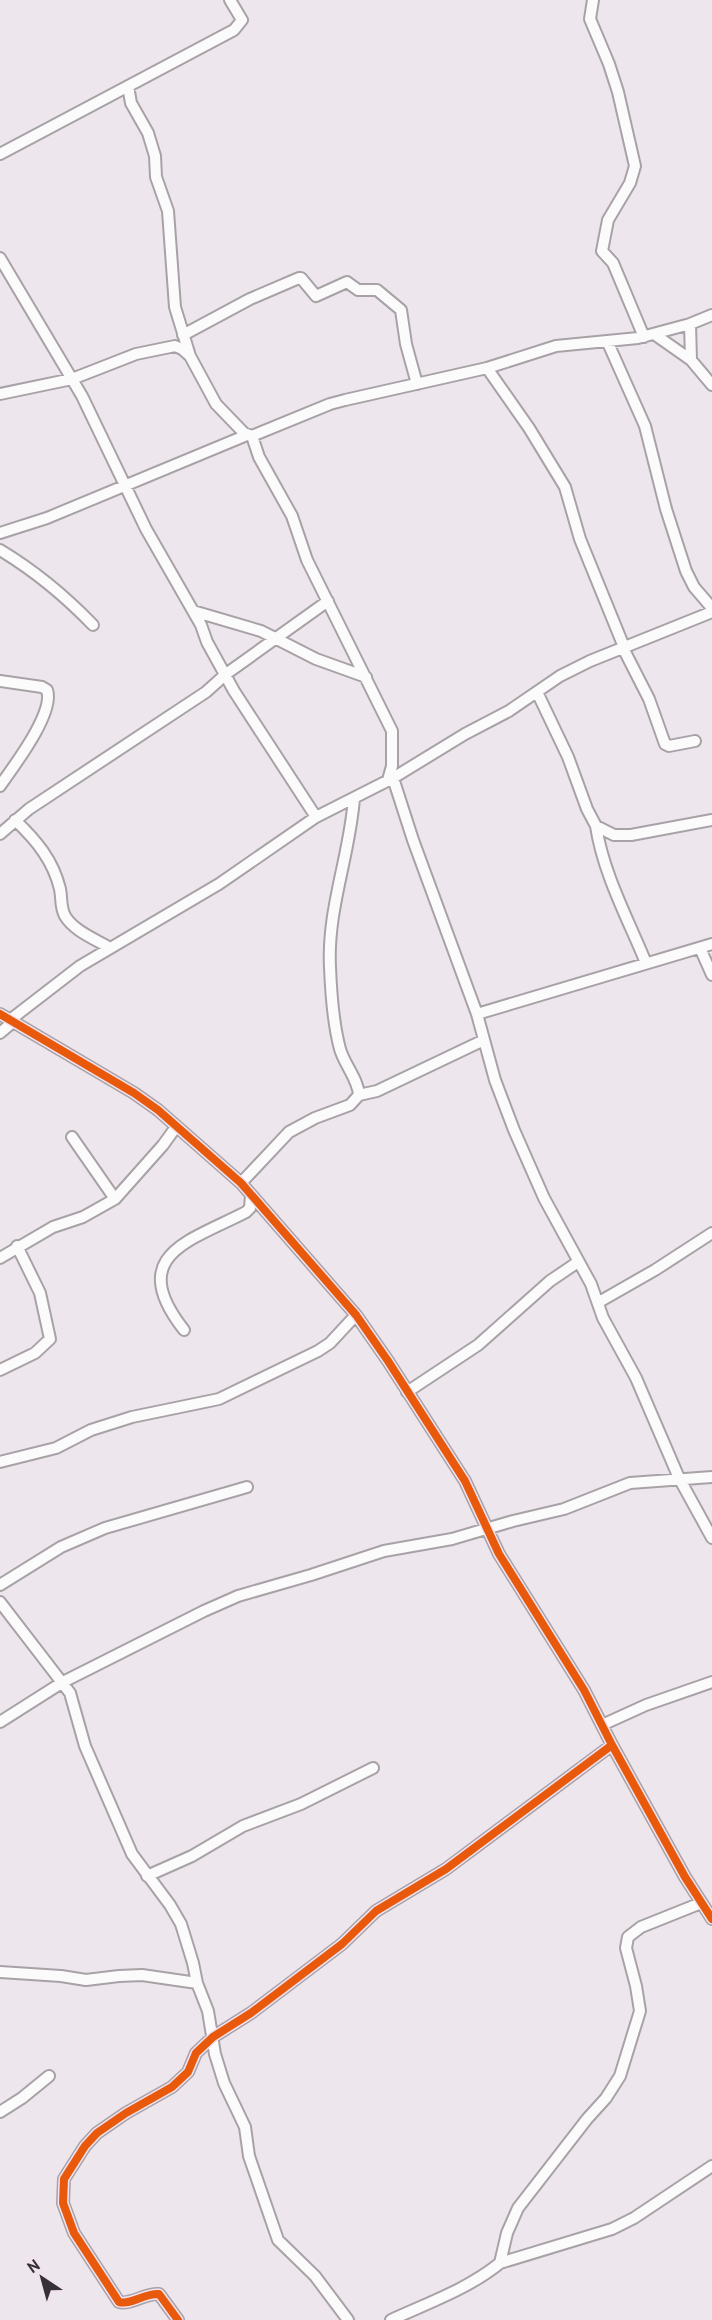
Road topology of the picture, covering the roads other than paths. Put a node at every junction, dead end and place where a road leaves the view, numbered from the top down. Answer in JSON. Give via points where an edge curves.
{"nodes":[{"id":1,"x":230,"y":0,"type":"edge"},
{"id":2,"x":593,"y":0,"type":"edge"},
{"id":3,"x":128,"y":86,"type":"junction"},
{"id":4,"x":0,"y":154,"type":"edge"},
{"id":5,"x":0,"y":258,"type":"edge"},
{"id":6,"x":712,"y":315,"type":"edge"},
{"id":7,"x":690,"y":324,"type":"junction"},
{"id":8,"x":183,"y":335,"type":"junction"},
{"id":9,"x":649,"y":335,"type":"junction"},
{"id":10,"x":608,"y":343,"type":"junction"},
{"id":11,"x":190,"y":356,"type":"junction"},
{"id":12,"x":691,"y":360,"type":"junction"},
{"id":13,"x":487,"y":368,"type":"junction"},
{"id":14,"x":72,"y":380,"type":"junction"},
{"id":15,"x":417,"y":384,"type":"junction"},
{"id":16,"x":712,"y":385,"type":"edge"},
{"id":17,"x":0,"y":394,"type":"edge"},
{"id":18,"x":249,"y":436,"type":"junction"},
{"id":19,"x":124,"y":486,"type":"junction"},
{"id":20,"x":0,"y":533,"type":"edge"},
{"id":21,"x":0,"y":550,"type":"edge"},
{"id":22,"x":328,"y":601,"type":"junction"},
{"id":23,"x":712,"y":610,"type":"edge"},
{"id":24,"x":193,"y":611,"type":"junction"},
{"id":25,"x":93,"y":625,"type":"dead end"},
{"id":26,"x":276,"y":638,"type":"junction"},
{"id":27,"x":624,"y":647,"type":"junction"},
{"id":28,"x":226,"y":674,"type":"junction"},
{"id":29,"x":366,"y":677,"type":"junction"},
{"id":30,"x":0,"y":681,"type":"edge"},
{"id":31,"x":537,"y":692,"type":"junction"},
{"id":32,"x":694,"y":741,"type":"dead end"},
{"id":33,"x":390,"y":779,"type":"junction"},
{"id":34,"x":0,"y":786,"type":"edge"},
{"id":35,"x":354,"y":798,"type":"junction"},
{"id":36,"x":316,"y":817,"type":"junction"},
{"id":37,"x":712,"y":820,"type":"edge"},
{"id":38,"x":6,"y":826,"type":"edge"},
{"id":39,"x":596,"y":826,"type":"junction"},
{"id":40,"x":712,"y":944,"type":"edge"},
{"id":41,"x":110,"y":948,"type":"junction"},
{"id":42,"x":700,"y":948,"type":"junction"},
{"id":43,"x":646,"y":963,"type":"junction"},
{"id":44,"x":712,"y":975,"type":"edge"},
{"id":45,"x":477,"y":1014,"type":"junction"},
{"id":46,"x":8,"y":1018,"type":"edge"},
{"id":47,"x":0,"y":1033,"type":"edge"},
{"id":48,"x":484,"y":1040,"type":"junction"},
{"id":49,"x":359,"y":1095,"type":"junction"},
{"id":50,"x":176,"y":1127,"type":"junction"},
{"id":51,"x":72,"y":1137,"type":"dead end"},
{"id":52,"x":241,"y":1183,"type":"junction"},
{"id":53,"x":251,"y":1195,"type":"junction"},
{"id":54,"x":115,"y":1199,"type":"junction"},
{"id":55,"x":712,"y":1233,"type":"edge"},
{"id":56,"x":17,"y":1246,"type":"junction"},
{"id":57,"x":0,"y":1258,"type":"edge"},
{"id":58,"x":578,"y":1262,"type":"junction"},
{"id":59,"x":599,"y":1302,"type":"junction"},
{"id":60,"x":356,"y":1315,"type":"junction"},
{"id":61,"x":184,"y":1329,"type":"dead end"},
{"id":62,"x":0,"y":1370,"type":"edge"},
{"id":63,"x":407,"y":1392,"type":"junction"},
{"id":64,"x":0,"y":1462,"type":"edge"},
{"id":65,"x":712,"y":1477,"type":"edge"},
{"id":66,"x":679,"y":1478,"type":"junction"},
{"id":67,"x":247,"y":1487,"type":"dead end"},
{"id":68,"x":488,"y":1528,"type":"junction"},
{"id":69,"x":712,"y":1538,"type":"edge"},
{"id":70,"x":0,"y":1585,"type":"edge"},
{"id":71,"x":0,"y":1602,"type":"edge"},
{"id":72,"x":63,"y":1682,"type":"junction"},
{"id":73,"x":712,"y":1682,"type":"edge"},
{"id":74,"x":0,"y":1722,"type":"edge"},
{"id":75,"x":602,"y":1725,"type":"junction"},
{"id":76,"x":612,"y":1745,"type":"junction"},
{"id":77,"x":373,"y":1768,"type":"dead end"},
{"id":78,"x":147,"y":1876,"type":"junction"},
{"id":79,"x":701,"y":1903,"type":"junction"},
{"id":80,"x":712,"y":1919,"type":"edge"},
{"id":81,"x":0,"y":1972,"type":"edge"},
{"id":82,"x":197,"y":1983,"type":"junction"},
{"id":83,"x":213,"y":2037,"type":"junction"},
{"id":84,"x":49,"y":2076,"type":"dead end"},
{"id":85,"x":0,"y":2112,"type":"edge"},
{"id":86,"x":712,"y":2166,"type":"edge"},
{"id":87,"x":500,"y":2263,"type":"junction"},
{"id":88,"x":178,"y":2320,"type":"edge"},
{"id":89,"x":348,"y":2320,"type":"edge"},
{"id":90,"x":391,"y":2320,"type":"edge"}],
"edges":[{"from":1,"to":3,"type":"street","via":[[242,17],[237,28]]},
{"from":2,"to":9,"type":"street","via":[[590,19],[618,92],[635,166],[630,183],[608,220],[602,251],[613,263]]},
{"from":3,"to":4,"type":"street"},
{"from":3,"to":8,"type":"street","via":[[131,103],[155,153],[156,177],[168,211],[175,307]]},
{"from":5,"to":14,"type":"street"},
{"from":6,"to":7,"type":"street"},
{"from":7,"to":9,"type":"street"},
{"from":7,"to":12,"type":"street"},
{"from":8,"to":11,"type":"street"},
{"from":8,"to":15,"type":"street","via":[[300,277],[316,296],[347,282],[358,290],[379,291],[401,310]]},
{"from":9,"to":10,"type":"street"},
{"from":9,"to":12,"type":"street"},
{"from":10,"to":13,"type":"street","via":[[556,346]]},
{"from":10,"to":23,"type":"street","via":[[645,426],[686,571]]},
{"from":11,"to":14,"type":"street","via":[[170,346],[136,354]]},
{"from":11,"to":18,"type":"street","via":[[216,404]]},
{"from":12,"to":16,"type":"street"},
{"from":13,"to":15,"type":"street"},
{"from":13,"to":27,"type":"street","via":[[565,487],[580,539]]},
{"from":14,"to":17,"type":"street"},
{"from":14,"to":19,"type":"street","via":[[104,438]]},
{"from":15,"to":18,"type":"street","via":[[330,404]]},
{"from":18,"to":19,"type":"street"},
{"from":18,"to":22,"type":"street","via":[[292,516],[307,560]]},
{"from":19,"to":20,"type":"street"},
{"from":19,"to":24,"type":"street"},
{"from":21,"to":25,"type":"street","via":[[70,601]]},
{"from":22,"to":26,"type":"street"},
{"from":22,"to":29,"type":"street"},
{"from":23,"to":27,"type":"street"},
{"from":24,"to":26,"type":"street"},
{"from":24,"to":28,"type":"street"},
{"from":26,"to":28,"type":"street"},
{"from":26,"to":29,"type":"street"},
{"from":27,"to":31,"type":"street","via":[[560,676]]},
{"from":27,"to":32,"type":"street","via":[[665,744]]},
{"from":28,"to":36,"type":"street"},
{"from":28,"to":38,"type":"street","via":[[206,693]]},
{"from":29,"to":33,"type":"street","via":[[392,730]]},
{"from":30,"to":34,"type":"street","via":[[42,687],[49,695],[36,732]]},
{"from":31,"to":33,"type":"street"},
{"from":31,"to":39,"type":"street"},
{"from":33,"to":35,"type":"street"},
{"from":33,"to":45,"type":"street"},
{"from":35,"to":36,"type":"street"},
{"from":35,"to":49,"type":"street","via":[[334,906],[330,965],[339,1047]]},
{"from":36,"to":41,"type":"street","via":[[219,884]]},
{"from":37,"to":39,"type":"street","via":[[630,836],[614,836]]},
{"from":38,"to":41,"type":"street","via":[[43,849],[55,870],[61,906],[69,921]]},
{"from":39,"to":43,"type":"street","via":[[613,884]]},
{"from":40,"to":42,"type":"street"},
{"from":41,"to":46,"type":"street"},
{"from":42,"to":43,"type":"street"},
{"from":42,"to":44,"type":"street"},
{"from":43,"to":45,"type":"street"},
{"from":45,"to":48,"type":"street"},
{"from":46,"to":47,"type":"street"},
{"from":46,"to":50,"type":"street","via":[[134,1093]]},
{"from":48,"to":49,"type":"street","via":[[377,1091]]},
{"from":48,"to":58,"type":"street","via":[[514,1130]]},
{"from":49,"to":52,"type":"street","via":[[350,1105],[289,1132]]},
{"from":50,"to":52,"type":"street"},
{"from":50,"to":54,"type":"street"},
{"from":51,"to":54,"type":"street"},
{"from":52,"to":53,"type":"street"},
{"from":53,"to":60,"type":"street"},
{"from":53,"to":61,"type":"street","via":[[246,1212],[181,1245],[167,1259],[163,1298]]},
{"from":54,"to":56,"type":"street"},
{"from":55,"to":59,"type":"street"},
{"from":56,"to":57,"type":"street"},
{"from":56,"to":62,"type":"street","via":[[40,1293],[50,1339],[35,1353]]},
{"from":58,"to":59,"type":"street"},
{"from":58,"to":63,"type":"street","via":[[550,1281],[478,1345]]},
{"from":59,"to":66,"type":"street"},
{"from":60,"to":63,"type":"street"},
{"from":60,"to":64,"type":"street","via":[[318,1351],[219,1399],[132,1417],[91,1430],[56,1448]]},
{"from":63,"to":68,"type":"street","via":[[465,1481]]},
{"from":65,"to":66,"type":"street"},
{"from":66,"to":68,"type":"street","via":[[630,1483],[564,1509]]},
{"from":66,"to":69,"type":"street"},
{"from":67,"to":70,"type":"street","via":[[105,1527],[61,1547]]},
{"from":68,"to":72,"type":"street","via":[[384,1551],[238,1596]]},
{"from":68,"to":75,"type":"street","via":[[499,1554]]},
{"from":71,"to":72,"type":"street"},
{"from":72,"to":74,"type":"street"},
{"from":72,"to":78,"type":"street","via":[[74,1704],[87,1753],[132,1854]]},
{"from":73,"to":75,"type":"street"},
{"from":75,"to":76,"type":"street"},
{"from":76,"to":79,"type":"street"},
{"from":76,"to":83,"type":"street","via":[[446,1869],[376,1911],[342,1944]]},
{"from":77,"to":78,"type":"street","via":[[301,1804],[243,1826],[192,1856]]},
{"from":78,"to":82,"type":"street","via":[[181,1924]]},
{"from":79,"to":80,"type":"street"},
{"from":79,"to":87,"type":"street","via":[[641,1927],[628,1937],[626,1948],[640,2011],[621,2076],[518,2208]]},
{"from":81,"to":82,"type":"street","via":[[86,1980],[142,1975]]},
{"from":82,"to":83,"type":"street"},
{"from":83,"to":88,"type":"street","via":[[196,2053],[188,2072],[177,2083],[97,2133],[74,2160],[62,2189],[74,2233],[119,2302],[159,2294]]},
{"from":83,"to":89,"type":"street","via":[[224,2083],[245,2127],[249,2156],[278,2240],[315,2276]]},
{"from":84,"to":85,"type":"street"},
{"from":86,"to":87,"type":"street","via":[[612,2229]]},
{"from":87,"to":90,"type":"street","via":[[465,2286]]}]}
